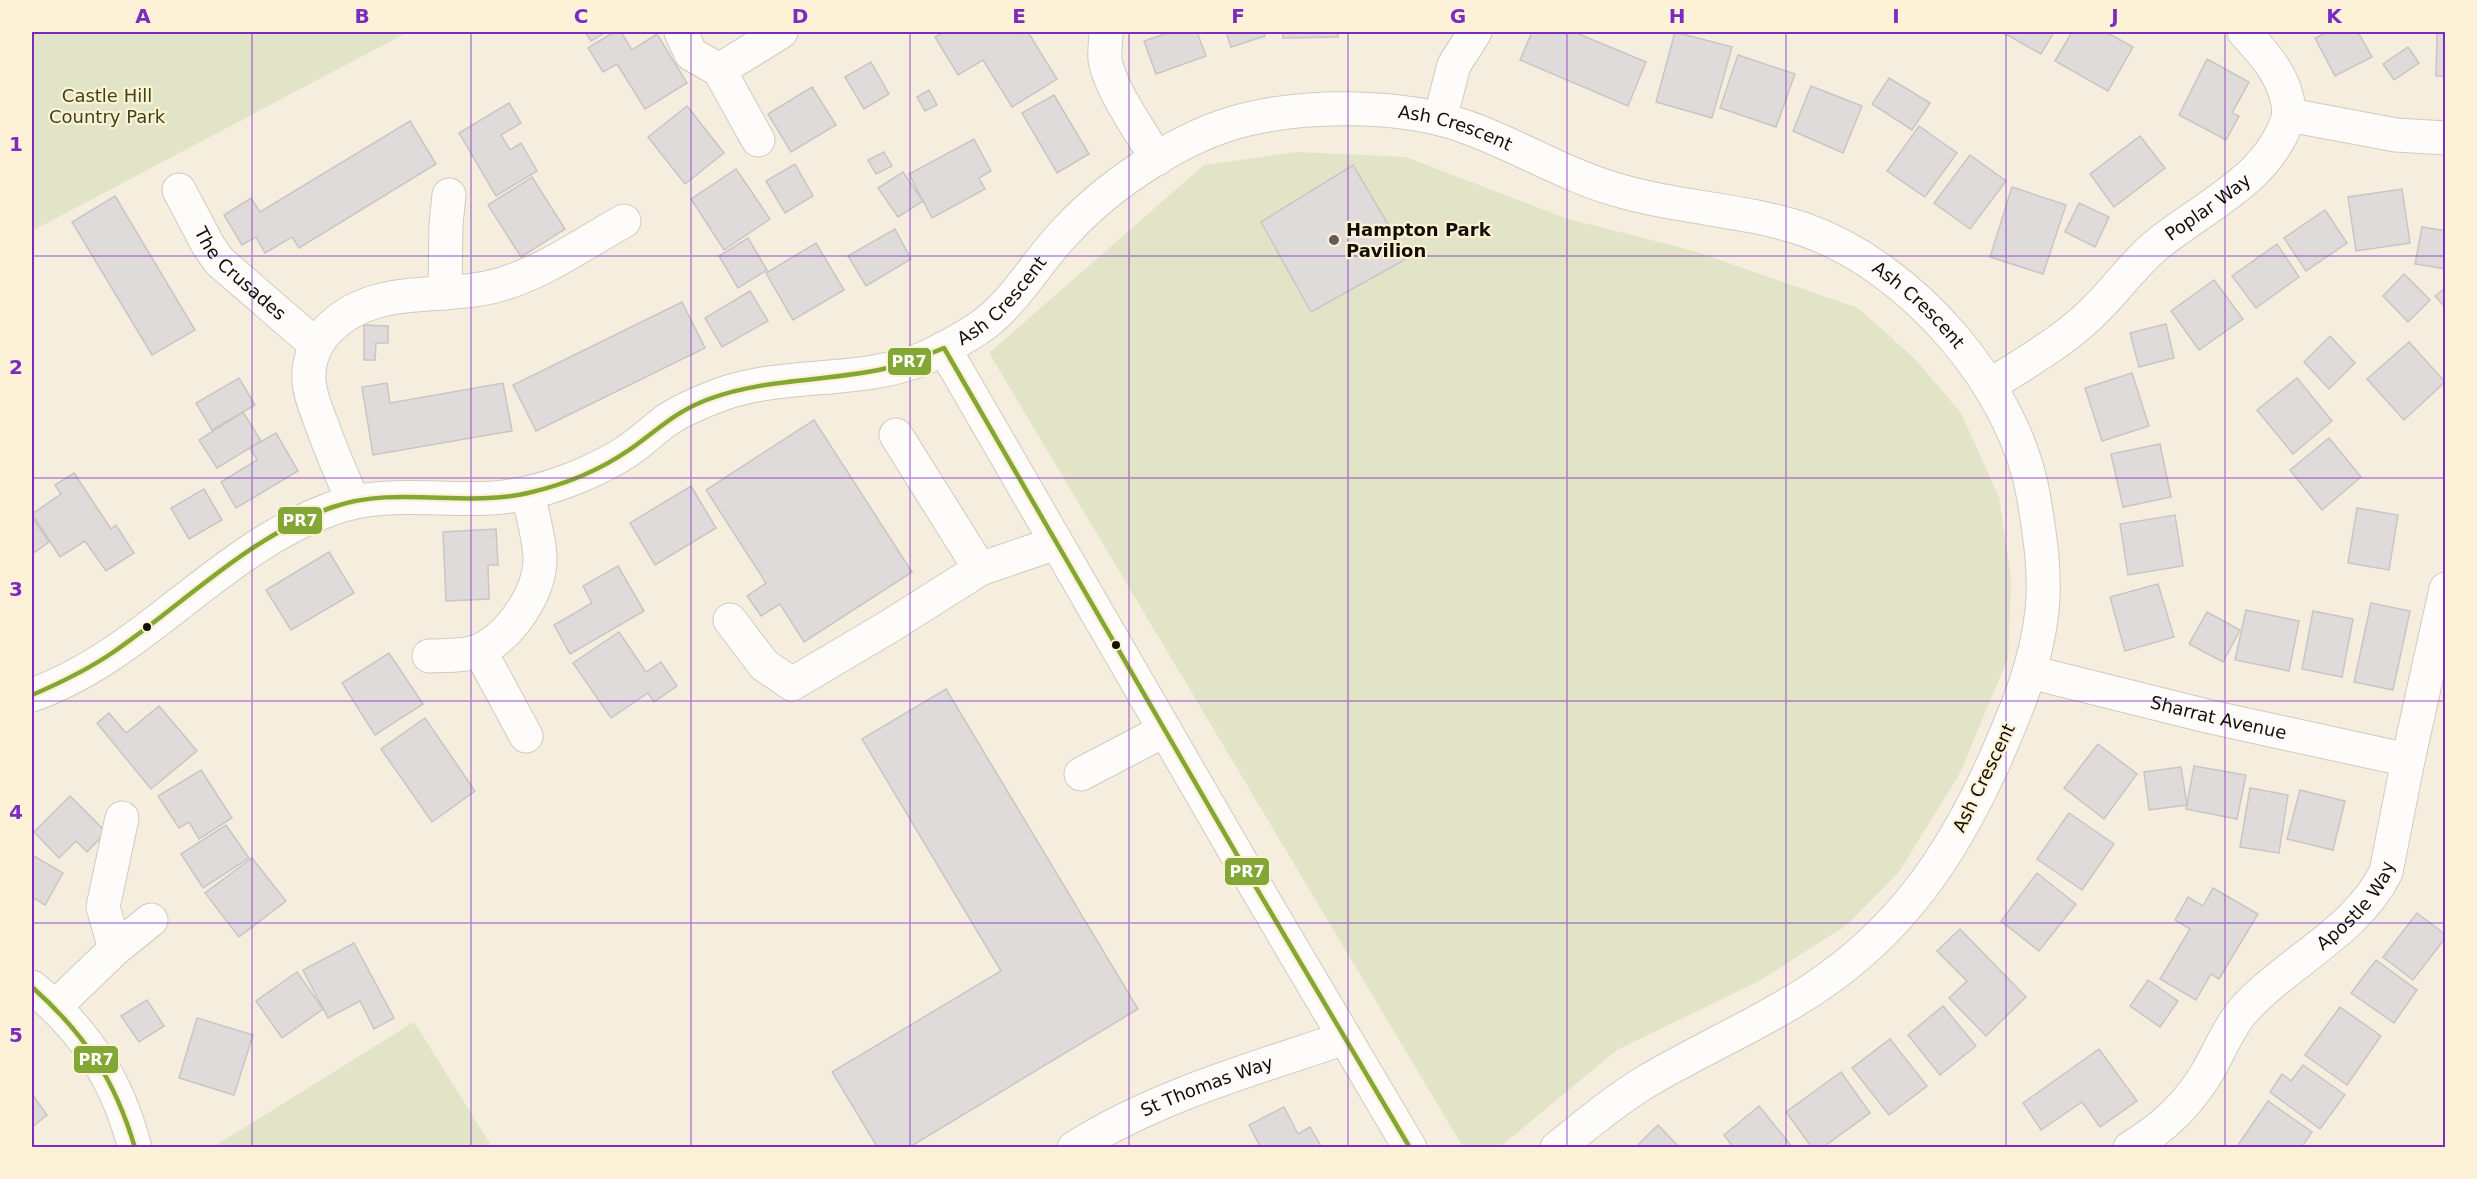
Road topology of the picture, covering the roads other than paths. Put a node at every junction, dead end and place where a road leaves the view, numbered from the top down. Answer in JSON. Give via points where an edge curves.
{"nodes":[{"id":1,"x":681,"y":32,"type":"edge"},
{"id":2,"x":781,"y":32,"type":"edge"},
{"id":3,"x":1106,"y":32,"type":"edge"},
{"id":4,"x":1475,"y":32,"type":"edge"},
{"id":5,"x":2244,"y":32,"type":"edge"},
{"id":6,"x":719,"y":70,"type":"junction"},
{"id":7,"x":2289,"y":115,"type":"junction"},
{"id":8,"x":1440,"y":119,"type":"junction"},
{"id":9,"x":2445,"y":138,"type":"edge"},
{"id":10,"x":758,"y":140,"type":"dead end"},
{"id":11,"x":1157,"y":159,"type":"junction"},
{"id":12,"x":179,"y":190,"type":"dead end"},
{"id":13,"x":449,"y":195,"type":"dead end"},
{"id":14,"x":624,"y":221,"type":"dead end"},
{"id":15,"x":445,"y":293,"type":"junction"},
{"id":16,"x":316,"y":345,"type":"junction"},
{"id":17,"x":944,"y":348,"type":"junction"},
{"id":18,"x":1989,"y":386,"type":"junction"},
{"id":19,"x":896,"y":435,"type":"dead end"},
{"id":20,"x":528,"y":493,"type":"junction"},
{"id":21,"x":353,"y":501,"type":"junction"},
{"id":22,"x":1056,"y":543,"type":"junction"},
{"id":23,"x":980,"y":569,"type":"junction"},
{"id":24,"x":2445,"y":589,"type":"edge"},
{"id":25,"x":730,"y":620,"type":"dead end"},
{"id":26,"x":480,"y":651,"type":"junction"},
{"id":27,"x":429,"y":656,"type":"dead end"},
{"id":28,"x":2030,"y":672,"type":"junction"},
{"id":29,"x":32,"y":695,"type":"edge"},
{"id":30,"x":1165,"y":730,"type":"junction"},
{"id":31,"x":526,"y":736,"type":"dead end"},
{"id":32,"x":2408,"y":760,"type":"junction"},
{"id":33,"x":1081,"y":774,"type":"dead end"},
{"id":34,"x":122,"y":818,"type":"dead end"},
{"id":35,"x":151,"y":920,"type":"dead end"},
{"id":36,"x":115,"y":949,"type":"junction"},
{"id":37,"x":44,"y":996,"type":"edge"},
{"id":38,"x":1345,"y":1038,"type":"junction"},
{"id":39,"x":135,"y":1148,"type":"edge"},
{"id":40,"x":1074,"y":1148,"type":"edge"},
{"id":41,"x":1410,"y":1148,"type":"edge"},
{"id":42,"x":1557,"y":1148,"type":"edge"},
{"id":43,"x":2130,"y":1148,"type":"edge"}],
"edges":[{"from":1,"to":6,"type":"street","via":[[691,54]]},
{"from":2,"to":6,"type":"street"},
{"from":3,"to":11,"type":"street","via":[[1108,70]]},
{"from":4,"to":8,"type":"street","via":[[1454,65]]},
{"from":5,"to":7,"type":"street","via":[[2281,80]]},
{"from":6,"to":10,"type":"street"},
{"from":7,"to":9,"type":"street","via":[[2396,135]]},
{"from":7,"to":18,"type":"street","name":"Poplar Way","via":[[2276,146],[2246,179],[2152,249],[2076,327]]},
{"from":8,"to":11,"type":"street","name":"Ash Crescent","via":[[1396,112],[1326,109],[1263,116],[1207,132]]},
{"from":8,"to":18,"type":"street","name":"Ash Crescent","via":[[1466,126],[1615,190],[1765,218],[1824,237],[1871,265],[1913,297],[1960,345]]},
{"from":11,"to":17,"type":"street","name":"Ash Crescent","via":[[1125,179],[1074,222],[984,325]]},
{"from":12,"to":16,"type":"street","name":"The Crusades","via":[[219,261]]},
{"from":13,"to":15,"type":"street"},
{"from":14,"to":15,"type":"street","via":[[506,283]]},
{"from":15,"to":16,"type":"street","via":[[357,307]]},
{"from":16,"to":21,"type":"street","via":[[309,366],[312,399]]},
{"from":17,"to":20,"type":"street","name":"Ash Crescent","via":[[924,358],[870,373],[774,381],[722,394],[666,421],[625,453]]},
{"from":17,"to":22,"type":"street"},
{"from":18,"to":28,"type":"street","name":"Ash Crescent","via":[[2022,452],[2037,517],[2043,587],[2041,620]]},
{"from":19,"to":23,"type":"street"},
{"from":20,"to":21,"type":"street","name":"Ash Crescent"},
{"from":20,"to":26,"type":"street","via":[[540,556],[537,583],[506,630]]},
{"from":21,"to":29,"type":"street","name":"Ash Crescent","via":[[301,521],[269,540],[96,664]]},
{"from":22,"to":23,"type":"street"},
{"from":22,"to":30,"type":"street"},
{"from":23,"to":25,"type":"street","via":[[792,684],[764,665]]},
{"from":24,"to":32,"type":"street","name":"Apostle Way"},
{"from":26,"to":27,"type":"street"},
{"from":26,"to":31,"type":"street"},
{"from":28,"to":32,"type":"street","name":"Sharrat Avenue"},
{"from":28,"to":42,"type":"street","name":"Ash Crescent","via":[[2019,706],[1963,825],[1917,897],[1892,925],[1818,986],[1638,1086]]},
{"from":30,"to":33,"type":"street"},
{"from":30,"to":38,"type":"street"},
{"from":32,"to":43,"type":"street","name":"Apostle Way","via":[[2386,872],[2369,901],[2257,996],[2241,1014],[2192,1097],[2178,1113]]},
{"from":34,"to":36,"type":"street","via":[[103,907]]},
{"from":35,"to":36,"type":"street"},
{"from":36,"to":37,"type":"street"},
{"from":37,"to":39,"type":"street","via":[[84,1038],[107,1073],[128,1120]]},
{"from":38,"to":40,"type":"street","name":"St Thomas Way","via":[[1191,1092],[1113,1125]]},
{"from":38,"to":41,"type":"street"}]}
